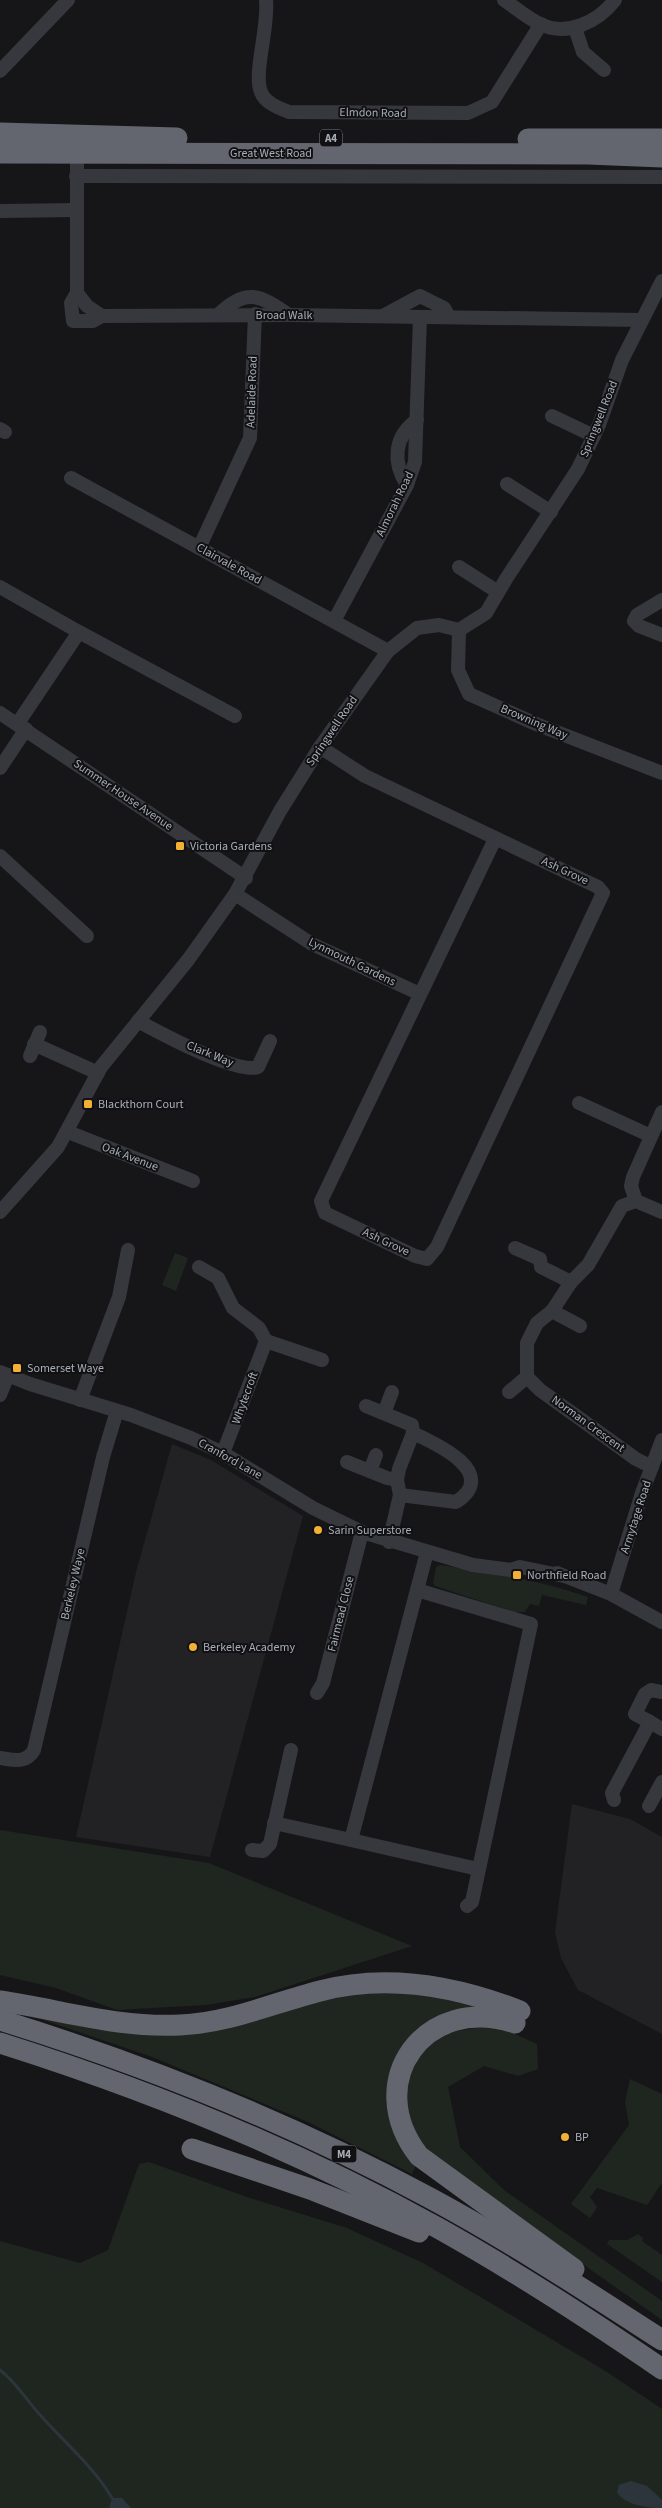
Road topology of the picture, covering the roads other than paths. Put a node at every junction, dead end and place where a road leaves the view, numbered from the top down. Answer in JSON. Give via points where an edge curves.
{"nodes":[{"id":1,"x":68,"y":0,"type":"edge"},
{"id":2,"x":266,"y":0,"type":"edge"},
{"id":3,"x":504,"y":0,"type":"edge"},
{"id":4,"x":615,"y":0,"type":"edge"},
{"id":5,"x":541,"y":24,"type":"junction"},
{"id":6,"x":575,"y":28,"type":"junction"},
{"id":7,"x":604,"y":70,"type":"dead end"},
{"id":8,"x":0,"y":71,"type":"edge"},
{"id":9,"x":0,"y":133,"type":"edge"},
{"id":10,"x":662,"y":139,"type":"edge"},
{"id":11,"x":77,"y":152,"type":"junction"},
{"id":12,"x":0,"y":153,"type":"edge"},
{"id":13,"x":662,"y":157,"type":"edge"},
{"id":14,"x":76,"y":176,"type":"junction"},
{"id":15,"x":662,"y":177,"type":"edge"},
{"id":16,"x":0,"y":210,"type":"edge"},
{"id":17,"x":76,"y":210,"type":"junction"},
{"id":18,"x":662,"y":281,"type":"edge"},
{"id":19,"x":77,"y":292,"type":"junction"},
{"id":20,"x":255,"y":314,"type":"junction"},
{"id":21,"x":290,"y":314,"type":"junction"},
{"id":22,"x":218,"y":315,"type":"junction"},
{"id":23,"x":102,"y":316,"type":"junction"},
{"id":24,"x":383,"y":316,"type":"junction"},
{"id":25,"x":420,"y":317,"type":"junction"},
{"id":26,"x":449,"y":317,"type":"junction"},
{"id":27,"x":641,"y":320,"type":"junction"},
{"id":28,"x":552,"y":416,"type":"dead end"},
{"id":29,"x":418,"y":420,"type":"junction"},
{"id":30,"x":594,"y":436,"type":"junction"},
{"id":31,"x":71,"y":478,"type":"dead end"},
{"id":32,"x":508,"y":484,"type":"dead end"},
{"id":33,"x":407,"y":485,"type":"junction"},
{"id":34,"x":551,"y":512,"type":"junction"},
{"id":35,"x":199,"y":548,"type":"junction"},
{"id":36,"x":459,"y":567,"type":"dead end"},
{"id":37,"x":0,"y":587,"type":"edge"},
{"id":38,"x":498,"y":592,"type":"junction"},
{"id":39,"x":662,"y":600,"type":"edge"},
{"id":40,"x":334,"y":621,"type":"junction"},
{"id":41,"x":459,"y":630,"type":"junction"},
{"id":42,"x":79,"y":632,"type":"junction"},
{"id":43,"x":662,"y":634,"type":"edge"},
{"id":44,"x":388,"y":651,"type":"junction"},
{"id":45,"x":0,"y":713,"type":"edge"},
{"id":46,"x":235,"y":716,"type":"dead end"},
{"id":47,"x":22,"y":726,"type":"junction"},
{"id":48,"x":320,"y":747,"type":"junction"},
{"id":49,"x":0,"y":768,"type":"edge"},
{"id":50,"x":662,"y":773,"type":"edge"},
{"id":51,"x":495,"y":838,"type":"junction"},
{"id":52,"x":0,"y":856,"type":"edge"},
{"id":53,"x":246,"y":878,"type":"junction"},
{"id":54,"x":235,"y":894,"type":"junction"},
{"id":55,"x":87,"y":936,"type":"dead end"},
{"id":56,"x":420,"y":994,"type":"junction"},
{"id":57,"x":138,"y":1021,"type":"junction"},
{"id":58,"x":270,"y":1040,"type":"dead end"},
{"id":59,"x":35,"y":1044,"type":"dead end"},
{"id":60,"x":98,"y":1073,"type":"junction"},
{"id":61,"x":579,"y":1103,"type":"dead end"},
{"id":62,"x":662,"y":1112,"type":"edge"},
{"id":63,"x":68,"y":1132,"type":"junction"},
{"id":64,"x":651,"y":1136,"type":"junction"},
{"id":65,"x":192,"y":1181,"type":"dead end"},
{"id":66,"x":636,"y":1201,"type":"junction"},
{"id":67,"x":0,"y":1212,"type":"edge"},
{"id":68,"x":662,"y":1212,"type":"edge"},
{"id":69,"x":515,"y":1248,"type":"dead end"},
{"id":70,"x":128,"y":1250,"type":"dead end"},
{"id":71,"x":199,"y":1267,"type":"dead end"},
{"id":72,"x":571,"y":1282,"type":"junction"},
{"id":73,"x":552,"y":1311,"type":"junction"},
{"id":74,"x":580,"y":1326,"type":"dead end"},
{"id":75,"x":266,"y":1342,"type":"junction"},
{"id":76,"x":322,"y":1360,"type":"dead end"},
{"id":77,"x":4,"y":1373,"type":"edge"},
{"id":78,"x":527,"y":1377,"type":"junction"},
{"id":79,"x":392,"y":1392,"type":"dead end"},
{"id":80,"x":509,"y":1392,"type":"dead end"},
{"id":81,"x":0,"y":1395,"type":"edge"},
{"id":82,"x":80,"y":1400,"type":"junction"},
{"id":83,"x":366,"y":1406,"type":"dead end"},
{"id":84,"x":116,"y":1411,"type":"junction"},
{"id":85,"x":384,"y":1413,"type":"junction"},
{"id":86,"x":413,"y":1433,"type":"junction"},
{"id":87,"x":662,"y":1440,"type":"edge"},
{"id":88,"x":223,"y":1453,"type":"junction"},
{"id":89,"x":376,"y":1455,"type":"dead end"},
{"id":90,"x":348,"y":1462,"type":"dead end"},
{"id":91,"x":652,"y":1467,"type":"junction"},
{"id":92,"x":370,"y":1472,"type":"junction"},
{"id":93,"x":397,"y":1480,"type":"junction"},
{"id":94,"x":400,"y":1495,"type":"junction"},
{"id":95,"x":362,"y":1532,"type":"junction"},
{"id":96,"x":389,"y":1542,"type":"junction"},
{"id":97,"x":426,"y":1552,"type":"junction"},
{"id":98,"x":416,"y":1590,"type":"junction"},
{"id":99,"x":611,"y":1594,"type":"junction"},
{"id":100,"x":662,"y":1622,"type":"edge"},
{"id":101,"x":662,"y":1692,"type":"edge"},
{"id":102,"x":317,"y":1693,"type":"dead end"},
{"id":103,"x":656,"y":1726,"type":"edge"},
{"id":104,"x":291,"y":1750,"type":"dead end"},
{"id":105,"x":0,"y":1758,"type":"edge"},
{"id":106,"x":662,"y":1782,"type":"edge"},
{"id":107,"x":614,"y":1800,"type":"dead end"},
{"id":108,"x":649,"y":1806,"type":"dead end"},
{"id":109,"x":274,"y":1823,"type":"junction"},
{"id":110,"x":350,"y":1840,"type":"junction"},
{"id":111,"x":252,"y":1850,"type":"dead end"},
{"id":112,"x":478,"y":1869,"type":"junction"},
{"id":113,"x":467,"y":1906,"type":"dead end"},
{"id":114,"x":0,"y":2001,"type":"edge"},
{"id":115,"x":0,"y":2020,"type":"edge"},
{"id":116,"x":0,"y":2044,"type":"edge"},
{"id":117,"x":192,"y":2149,"type":"dead end"},
{"id":118,"x":511,"y":2271,"type":"junction"},
{"id":119,"x":662,"y":2336,"type":"edge"},
{"id":120,"x":662,"y":2340,"type":"edge"},
{"id":121,"x":662,"y":2369,"type":"edge"}],
"edges":[{"from":1,"to":8,"type":"street"},
{"from":2,"to":5,"type":"street","name":"Elmdon Road","via":[[266,30],[258,84],[268,101],[278,108],[295,112],[468,113],[492,102]]},
{"from":3,"to":5,"type":"street"},
{"from":4,"to":6,"type":"street","via":[[595,18]]},
{"from":5,"to":6,"type":"street"},
{"from":6,"to":7,"type":"street","via":[[583,52]]},
{"from":9,"to":10,"type":"highway","name":"Great West Road","number":"A4","via":[[161,138]]},
{"from":11,"to":12,"type":"highway","name":"Great West Road","number":"A4"},
{"from":11,"to":13,"type":"highway","name":"Great West Road","number":"A4"},
{"from":11,"to":14,"type":"street"},
{"from":14,"to":15,"type":"street"},
{"from":14,"to":17,"type":"street"},
{"from":16,"to":17,"type":"street"},
{"from":17,"to":19,"type":"street"},
{"from":18,"to":27,"type":"street","name":"Springwell Road"},
{"from":19,"to":23,"type":"street","via":[[87,306]]},
{"from":19,"to":23,"type":"street","name":"Broad Walk","via":[[71,303],[73,320],[93,321]]},
{"from":20,"to":21,"type":"street","name":"Broad Walk"},
{"from":20,"to":22,"type":"street","name":"Broad Walk"},
{"from":20,"to":35,"type":"street","name":"Adelaide Road","via":[[250,438]]},
{"from":21,"to":22,"type":"street","via":[[267,299],[253,296],[231,302]]},
{"from":21,"to":24,"type":"street","name":"Broad Walk"},
{"from":22,"to":23,"type":"street","name":"Broad Walk"},
{"from":24,"to":25,"type":"street","name":"Broad Walk"},
{"from":24,"to":26,"type":"street","via":[[420,296],[444,308]]},
{"from":25,"to":26,"type":"street","name":"Broad Walk"},
{"from":25,"to":29,"type":"street","name":"Almorah Road"},
{"from":26,"to":27,"type":"street","name":"Broad Walk"},
{"from":27,"to":30,"type":"street","name":"Springwell Road","via":[[622,360]]},
{"from":28,"to":30,"type":"street"},
{"from":29,"to":33,"type":"street","name":"Almorah Road","via":[[415,462]]},
{"from":29,"to":33,"type":"street","via":[[401,437],[396,457]]},
{"from":30,"to":34,"type":"street","name":"Springwell Road"},
{"from":31,"to":35,"type":"street","name":"Clairvale Road"},
{"from":32,"to":34,"type":"street"},
{"from":33,"to":40,"type":"street","name":"Almorah Road"},
{"from":34,"to":38,"type":"street","name":"Springwell Road"},
{"from":35,"to":40,"type":"street","name":"Clairvale Road"},
{"from":36,"to":38,"type":"street"},
{"from":37,"to":42,"type":"street"},
{"from":38,"to":41,"type":"street","name":"Springwell Road","via":[[486,614]]},
{"from":39,"to":43,"type":"street","via":[[637,615],[634,621]]},
{"from":40,"to":44,"type":"street","name":"Clairvale Road"},
{"from":41,"to":44,"type":"street","name":"Springwell Road","via":[[439,625],[417,628]]},
{"from":41,"to":50,"type":"street","name":"Browning Way","via":[[458,670],[469,694]]},
{"from":42,"to":46,"type":"street"},
{"from":42,"to":47,"type":"street"},
{"from":44,"to":48,"type":"street","name":"Springwell Road"},
{"from":45,"to":47,"type":"street","name":"Summer House Avenue"},
{"from":47,"to":49,"type":"street"},
{"from":47,"to":53,"type":"street","name":"Summer House Avenue"},
{"from":48,"to":51,"type":"street","name":"Ash Grove","via":[[365,776]]},
{"from":48,"to":53,"type":"street","name":"Springwell Road","via":[[280,811]]},
{"from":51,"to":56,"type":"street","name":"Ash Grove"},
{"from":51,"to":56,"type":"street","name":"Ash Grove","via":[[598,887],[603,893],[437,1247],[427,1259],[325,1213],[321,1201]]},
{"from":52,"to":55,"type":"street"},
{"from":53,"to":54,"type":"street","name":"Springwell Road"},
{"from":54,"to":56,"type":"street","name":"Lynmouth Gardens","via":[[312,944]]},
{"from":54,"to":57,"type":"street","name":"Springwell Road","via":[[188,960]]},
{"from":57,"to":58,"type":"street","name":"Clark Way","via":[[197,1050],[248,1068],[258,1067],[262,1062]]},
{"from":57,"to":60,"type":"street","name":"Springwell Road"},
{"from":59,"to":60,"type":"street"},
{"from":60,"to":63,"type":"street","name":"Springwell Road"},
{"from":61,"to":64,"type":"street"},
{"from":62,"to":64,"type":"street"},
{"from":63,"to":65,"type":"street","name":"Oak Avenue"},
{"from":63,"to":67,"type":"street","name":"Springwell Road"},
{"from":64,"to":66,"type":"street","via":[[633,1176]]},
{"from":66,"to":68,"type":"street"},
{"from":66,"to":72,"type":"street","via":[[622,1206],[588,1264]]},
{"from":69,"to":72,"type":"street","via":[[540,1259],[541,1267]]},
{"from":70,"to":82,"type":"street","via":[[119,1297]]},
{"from":71,"to":75,"type":"street","via":[[218,1278],[233,1308],[259,1328]]},
{"from":72,"to":73,"type":"street"},
{"from":73,"to":74,"type":"street"},
{"from":73,"to":78,"type":"street","via":[[537,1323],[527,1343]]},
{"from":75,"to":76,"type":"street"},
{"from":75,"to":88,"type":"street","name":"Whytecroft"},
{"from":77,"to":81,"type":"street"},
{"from":77,"to":82,"type":"street","name":"Cranford Lane"},
{"from":78,"to":80,"type":"street"},
{"from":78,"to":91,"type":"street","name":"Norman Crescent","via":[[540,1390]]},
{"from":79,"to":85,"type":"street"},
{"from":82,"to":84,"type":"street","name":"Cranford Lane"},
{"from":83,"to":85,"type":"street"},
{"from":84,"to":88,"type":"street","name":"Cranford Lane"},
{"from":84,"to":105,"type":"street","name":"Berkeley Waye","via":[[34,1750],[30,1758],[21,1761]]},
{"from":85,"to":86,"type":"street","via":[[412,1425]]},
{"from":86,"to":93,"type":"street"},
{"from":86,"to":94,"type":"street","via":[[437,1444],[466,1465],[471,1482],[465,1496],[456,1502]]},
{"from":87,"to":91,"type":"street","name":"Armytage Road"},
{"from":88,"to":95,"type":"street","name":"Cranford Lane","via":[[312,1508]]},
{"from":89,"to":92,"type":"street"},
{"from":90,"to":92,"type":"street"},
{"from":91,"to":99,"type":"street","name":"Armytage Road"},
{"from":92,"to":93,"type":"street"},
{"from":93,"to":94,"type":"street"},
{"from":94,"to":96,"type":"street"},
{"from":95,"to":96,"type":"street","name":"Cranford Lane"},
{"from":95,"to":102,"type":"street","name":"Fairmead Close","via":[[323,1683]]},
{"from":96,"to":97,"type":"street","name":"Cranford Lane"},
{"from":97,"to":98,"type":"street"},
{"from":97,"to":99,"type":"street","name":"Cranford Lane","via":[[472,1565],[511,1570],[520,1567],[564,1576]]},
{"from":98,"to":110,"type":"street"},
{"from":98,"to":112,"type":"street","via":[[531,1624]]},
{"from":99,"to":100,"type":"street","name":"Cranford Lane"},
{"from":101,"to":103,"type":"street","via":[[651,1690],[645,1694],[635,1714]]},
{"from":103,"to":107,"type":"street","via":[[612,1793]]},
{"from":104,"to":109,"type":"street"},
{"from":106,"to":108,"type":"street"},
{"from":109,"to":110,"type":"street"},
{"from":109,"to":111,"type":"street","via":[[268,1847],[263,1851]]},
{"from":110,"to":112,"type":"street"},
{"from":112,"to":113,"type":"street","via":[[472,1902]]},
{"from":114,"to":119,"type":"highway","via":[[103,2021],[142,2026],[181,2025],[233,2018],[339,1987],[404,1983],[446,1987],[517,2017],[473,2015],[454,2019],[439,2025],[414,2047],[406,2059],[396,2090],[396,2108],[407,2141],[437,2171],[557,2255]]},
{"from":115,"to":120,"type":"highway","number":"M4","via":[[75,2043],[168,2078],[340,2152],[430,2198],[551,2268]]},
{"from":116,"to":118,"type":"highway","number":"M4","via":[[144,2092],[237,2130],[342,2178]]},
{"from":117,"to":118,"type":"highway","number":"M4","via":[[310,2189]]},
{"from":118,"to":121,"type":"highway","number":"M4"}]}
